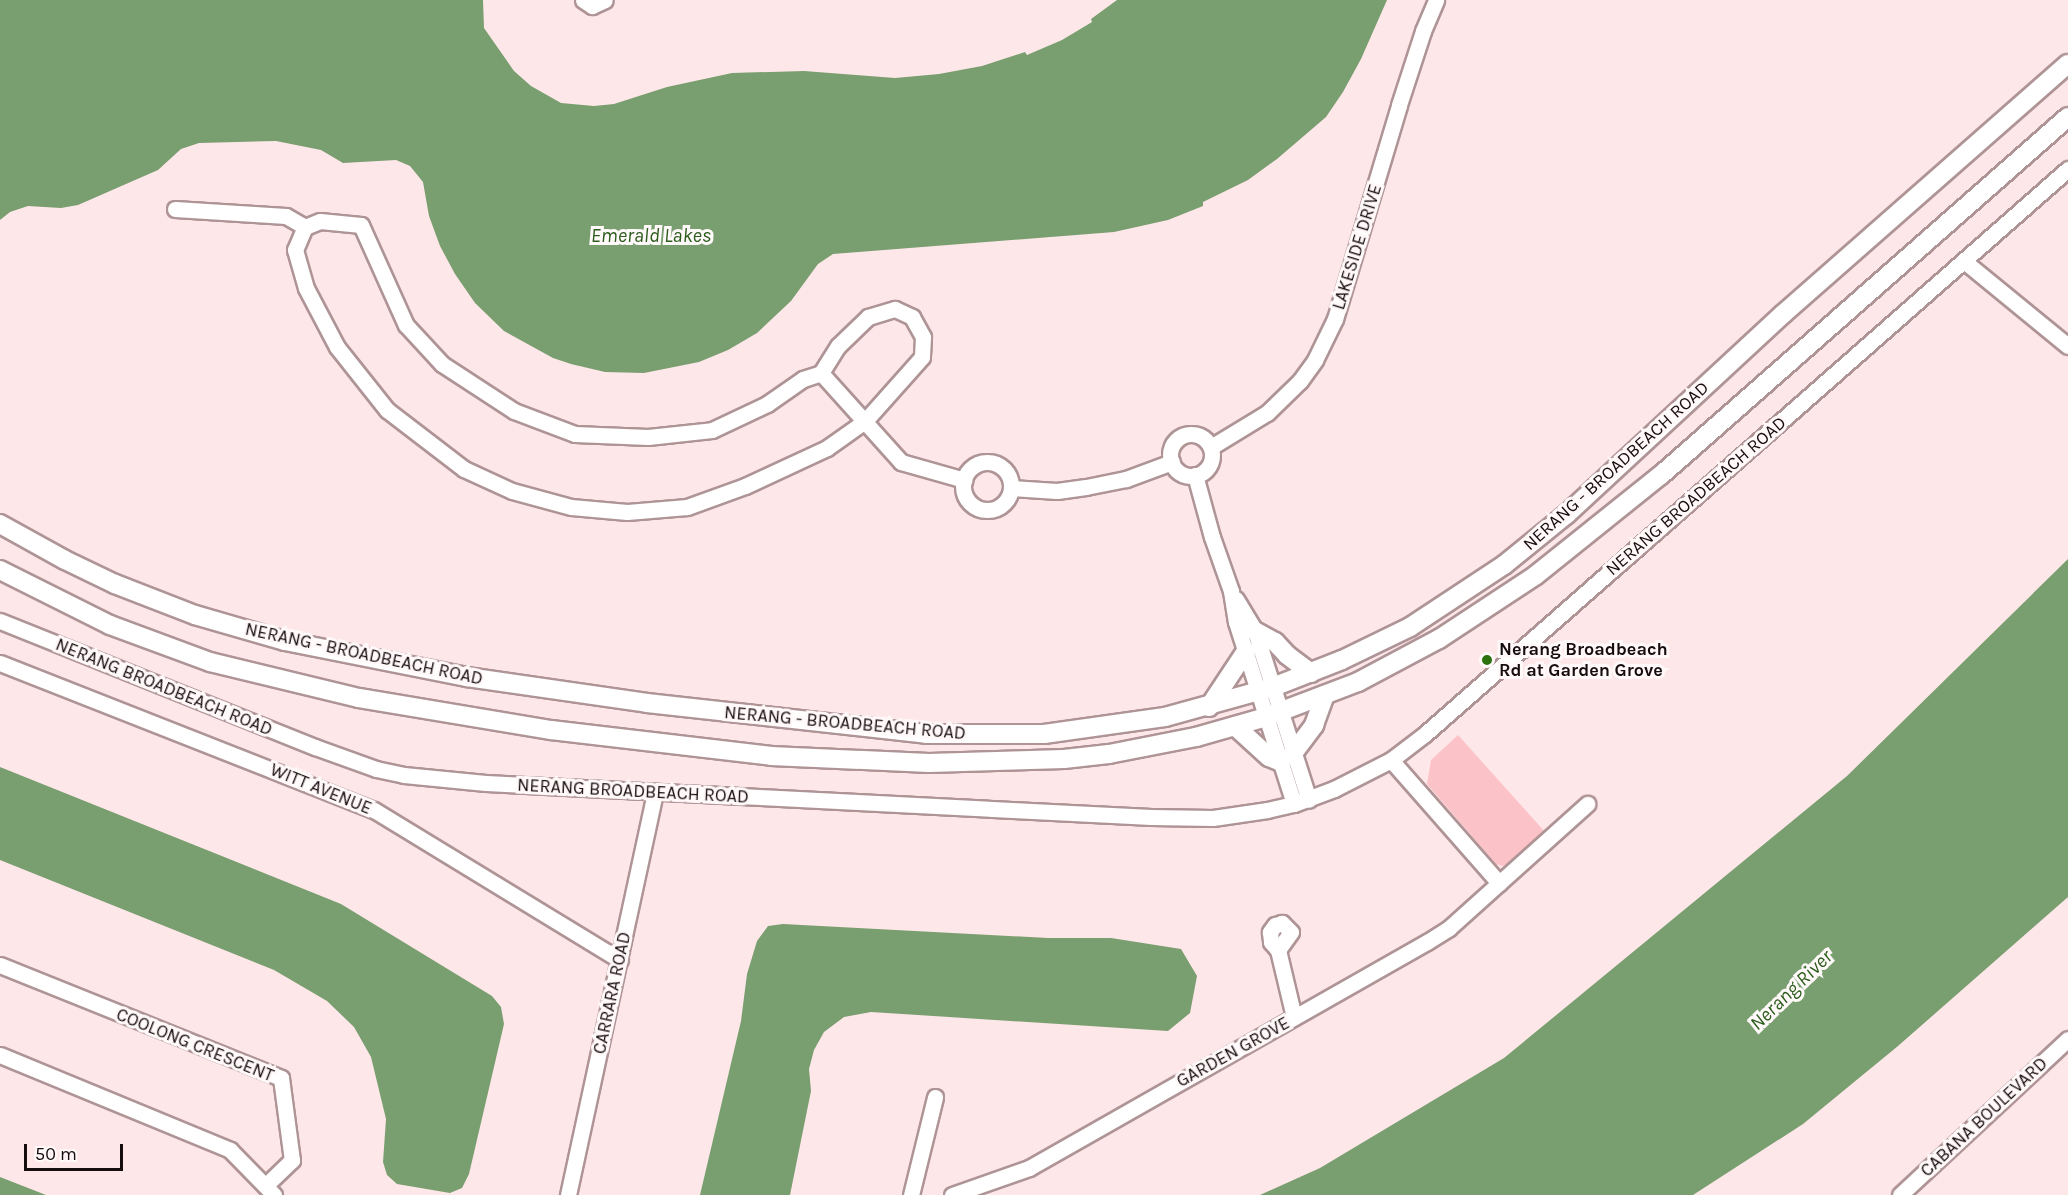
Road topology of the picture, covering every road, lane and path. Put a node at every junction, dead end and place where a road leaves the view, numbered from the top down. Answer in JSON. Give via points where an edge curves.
{"nodes":[{"id":1,"x":583,"y":0,"type":"edge"},
{"id":2,"x":605,"y":0,"type":"edge"},
{"id":3,"x":1436,"y":0,"type":"edge"},
{"id":4,"x":2068,"y":64,"type":"edge"},
{"id":5,"x":2068,"y":117,"type":"edge"},
{"id":6,"x":2068,"y":169,"type":"edge"},
{"id":7,"x":176,"y":209,"type":"dead end"},
{"id":8,"x":305,"y":227,"type":"junction"},
{"id":9,"x":1964,"y":261,"type":"junction"},
{"id":10,"x":2068,"y":346,"type":"edge"},
{"id":11,"x":821,"y":373,"type":"junction"},
{"id":12,"x":865,"y":422,"type":"junction"},
{"id":13,"x":1211,"y":447,"type":"junction"},
{"id":14,"x":1172,"y":462,"type":"junction"},
{"id":15,"x":1196,"y":475,"type":"junction"},
{"id":16,"x":964,"y":480,"type":"junction"},
{"id":17,"x":1011,"y":488,"type":"junction"},
{"id":18,"x":0,"y":524,"type":"edge"},
{"id":19,"x":0,"y":570,"type":"edge"},
{"id":20,"x":1231,"y":591,"type":"junction"},
{"id":21,"x":0,"y":621,"type":"edge"},
{"id":22,"x":1255,"y":631,"type":"junction"},
{"id":23,"x":1245,"y":651,"type":"junction"},
{"id":24,"x":0,"y":663,"type":"edge"},
{"id":25,"x":1311,"y":673,"type":"junction"},
{"id":26,"x":1266,"y":690,"type":"junction"},
{"id":27,"x":1325,"y":695,"type":"junction"},
{"id":28,"x":1209,"y":707,"type":"junction"},
{"id":29,"x":1274,"y":714,"type":"junction"},
{"id":30,"x":1235,"y":726,"type":"junction"},
{"id":31,"x":1287,"y":757,"type":"junction"},
{"id":32,"x":1390,"y":760,"type":"junction"},
{"id":33,"x":655,"y":792,"type":"junction"},
{"id":34,"x":1301,"y":802,"type":"junction"},
{"id":35,"x":1587,"y":804,"type":"dead end"},
{"id":36,"x":1499,"y":883,"type":"junction"},
{"id":37,"x":1278,"y":950,"type":"dead end"},
{"id":38,"x":620,"y":960,"type":"junction"},
{"id":39,"x":0,"y":965,"type":"edge"},
{"id":40,"x":1294,"y":1017,"type":"junction"},
{"id":41,"x":2068,"y":1039,"type":"edge"},
{"id":42,"x":0,"y":1055,"type":"edge"},
{"id":43,"x":934,"y":1096,"type":"dead end"},
{"id":44,"x":270,"y":1190,"type":"edge"},
{"id":45,"x":568,"y":1195,"type":"edge"},
{"id":46,"x":911,"y":1195,"type":"edge"},
{"id":47,"x":952,"y":1195,"type":"edge"},
{"id":48,"x":1900,"y":1195,"type":"edge"}],
"edges":[{"from":1,"to":2,"type":"street","via":[[591,6]]},
{"from":3,"to":13,"type":"street","name":"LAKESIDE DRIVE","via":[[1399,105],[1335,319],[1316,360],[1267,413]]},
{"from":4,"to":25,"type":"main road","name":"NERANG - BROADBEACH ROAD","via":[[1783,314],[1536,541],[1410,627]]},
{"from":5,"to":27,"type":"main road","name":"NERANG - BROADBEACH ROAD","via":[[1584,539],[1449,633]]},
{"from":6,"to":9,"type":"street","name":"NERANG BROADBEACH ROAD"},
{"from":7,"to":8,"type":"street","via":[[286,216]]},
{"from":8,"to":11,"type":"street","via":[[320,221],[361,225],[406,325],[442,364],[514,411],[575,434],[648,437],[712,430]]},
{"from":8,"to":12,"type":"street","via":[[295,250],[306,288],[337,347],[387,411],[464,469],[512,491],[571,507],[627,512],[687,507],[745,486],[826,448]]},
{"from":9,"to":10,"type":"street"},
{"from":9,"to":32,"type":"street","name":"NERANG BROADBEACH ROAD","via":[[1468,698]]},
{"from":11,"to":12,"type":"street"},
{"from":11,"to":12,"type":"street","via":[[838,346],[868,317],[895,309],[912,317],[923,337],[922,357]]},
{"from":12,"to":16,"type":"street","via":[[901,462]]},
{"from":13,"to":14,"type":"street","via":[[1202,436],[1185,435],[1172,447]]},
{"from":13,"to":15,"type":"street","via":[[1209,466]]},
{"from":14,"to":15,"type":"street","via":[[1181,473]]},
{"from":14,"to":17,"type":"street","via":[[1126,479],[1086,487],[1057,491]]},
{"from":15,"to":20,"type":"street"},
{"from":16,"to":17,"type":"street","via":[[974,465],[991,462],[1006,471]]},
{"from":16,"to":17,"type":"street","via":[[966,497],[978,509],[1004,504]]},
{"from":18,"to":28,"type":"main road","name":"NERANG - BROADBEACH ROAD","via":[[85,570],[195,615],[326,650],[647,704],[926,734],[1044,734],[1128,725]]},
{"from":19,"to":30,"type":"main road","name":"NERANG - BROADBEACH ROAD","via":[[110,625],[252,674],[422,709],[664,745],[840,760],[1018,762],[1109,754]]},
{"from":20,"to":22,"type":"street"},
{"from":20,"to":23,"type":"street"},
{"from":21,"to":33,"type":"street","name":"NERANG BROADBEACH ROAD","via":[[376,768],[442,780]]},
{"from":22,"to":25,"type":"main road","via":[[1275,642]]},
{"from":22,"to":26,"type":"street"},
{"from":23,"to":26,"type":"street"},
{"from":23,"to":28,"type":"main road"},
{"from":24,"to":38,"type":"street","name":"WITT AVENUE","via":[[374,810]]},
{"from":25,"to":26,"type":"main road","name":"NERANG - BROADBEACH ROAD"},
{"from":26,"to":28,"type":"main road","name":"NERANG - BROADBEACH ROAD"},
{"from":26,"to":29,"type":"street"},
{"from":27,"to":29,"type":"main road","name":"NERANG - BROADBEACH ROAD"},
{"from":27,"to":31,"type":"main road","via":[[1314,725]]},
{"from":29,"to":30,"type":"main road","name":"NERANG - BROADBEACH ROAD"},
{"from":29,"to":31,"type":"street"},
{"from":30,"to":31,"type":"main road","via":[[1269,757]]},
{"from":31,"to":34,"type":"street"},
{"from":32,"to":34,"type":"street","name":"NERANG BROADBEACH ROAD"},
{"from":32,"to":36,"type":"street"},
{"from":33,"to":34,"type":"street","name":"NERANG BROADBEACH ROAD","via":[[1184,818],[1244,814]]},
{"from":33,"to":38,"type":"street","name":"CARRARA ROAD"},
{"from":35,"to":36,"type":"street","name":"GARDEN GROVE"},
{"from":36,"to":40,"type":"street","name":"GARDEN GROVE","via":[[1449,928]]},
{"from":37,"to":40,"type":"street"},
{"from":38,"to":45,"type":"street","name":"CARRARA ROAD"},
{"from":39,"to":44,"type":"street","name":"COOLONG CRESCENT","via":[[281,1078],[292,1160]]},
{"from":40,"to":47,"type":"street","name":"GARDEN GROVE","via":[[1029,1168]]},
{"from":41,"to":48,"type":"street","name":"CABANA BOULEVARD"},
{"from":42,"to":44,"type":"street","via":[[230,1150]]},
{"from":43,"to":46,"type":"street"}]}
